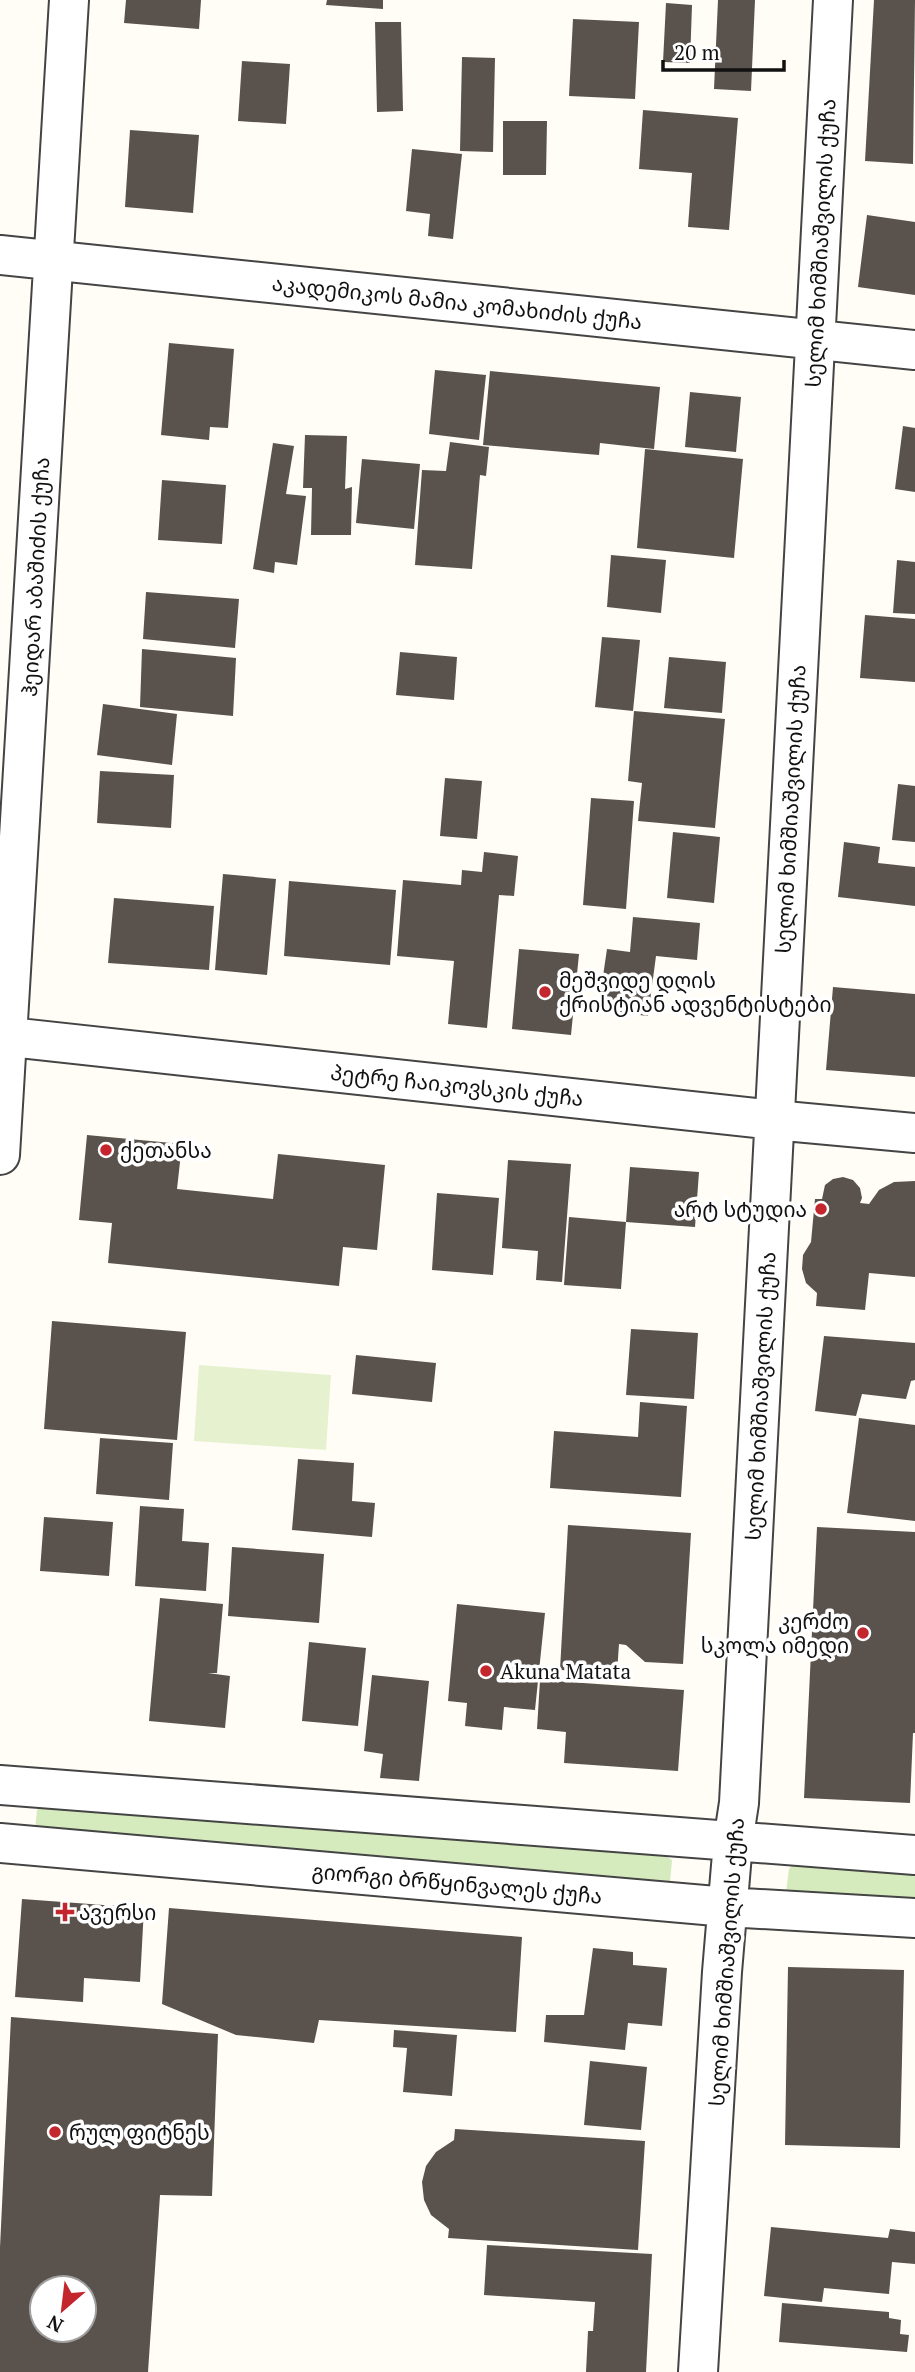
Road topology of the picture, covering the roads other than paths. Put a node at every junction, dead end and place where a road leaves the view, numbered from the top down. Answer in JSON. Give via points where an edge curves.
{"nodes":[{"id":1,"x":69,"y":0,"type":"edge"},
{"id":2,"x":833,"y":0,"type":"edge"},
{"id":3,"x":0,"y":255,"type":"edge"},
{"id":4,"x":54,"y":260,"type":"junction"},
{"id":5,"x":815,"y":340,"type":"junction"},
{"id":6,"x":915,"y":350,"type":"edge"},
{"id":7,"x":3,"y":1036,"type":"edge"},
{"id":8,"x":774,"y":1120,"type":"junction"},
{"id":9,"x":915,"y":1133,"type":"edge"},
{"id":10,"x":0,"y":1155,"type":"edge"},
{"id":11,"x":0,"y":1785,"type":"edge"},
{"id":12,"x":733,"y":1842,"type":"junction"},
{"id":13,"x":0,"y":1843,"type":"edge"},
{"id":14,"x":915,"y":1855,"type":"edge"},
{"id":15,"x":727,"y":1907,"type":"junction"},
{"id":16,"x":915,"y":1918,"type":"edge"},
{"id":17,"x":698,"y":2372,"type":"edge"}],
"edges":[{"from":1,"to":4,"type":"street","name":"ჰეიდარ აბაშიძის ქუჩა"},
{"from":2,"to":5,"type":"street","name":"სელიმ ხიმშიაშვილის ქუჩა"},
{"from":3,"to":4,"type":"street","name":"აკადემიკოს მამია კომახიძის ქუჩა"},
{"from":4,"to":5,"type":"street","name":"აკადემიკოს მამია კომახიძის ქუჩა"},
{"from":4,"to":7,"type":"street","name":"ჰეიდარ აბაშიძის ქუჩა"},
{"from":5,"to":6,"type":"street","name":"აკადემიკოს მამია კომახიძის ქუჩა"},
{"from":5,"to":8,"type":"street","name":"სელიმ ხიმშიაშვილის ქუჩა"},
{"from":7,"to":8,"type":"street","name":"პეტრე ჩაიკოვსკის ქუჩა"},
{"from":7,"to":10,"type":"street","name":"ჰეიდარ აბაშიძის ქუჩა"},
{"from":8,"to":9,"type":"street","name":"პეტრე ჩაიკოვსკის ქუჩა"},
{"from":8,"to":12,"type":"street","name":"სელიმ ხიმშიაშვილის ქუჩა"},
{"from":11,"to":12,"type":"street"},
{"from":12,"to":14,"type":"street"},
{"from":12,"to":15,"type":"street","name":"სელიმ ხიმშიაშვილის ქუჩა"},
{"from":13,"to":15,"type":"street","name":"გიორგი ბრწყინვალეს ქუჩა"},
{"from":15,"to":16,"type":"street","name":"გიორგი ბრწყინვალეს ქუჩა"},
{"from":15,"to":17,"type":"street","name":"სელიმ ხიმშიაშვილის ქუჩა"}]}
